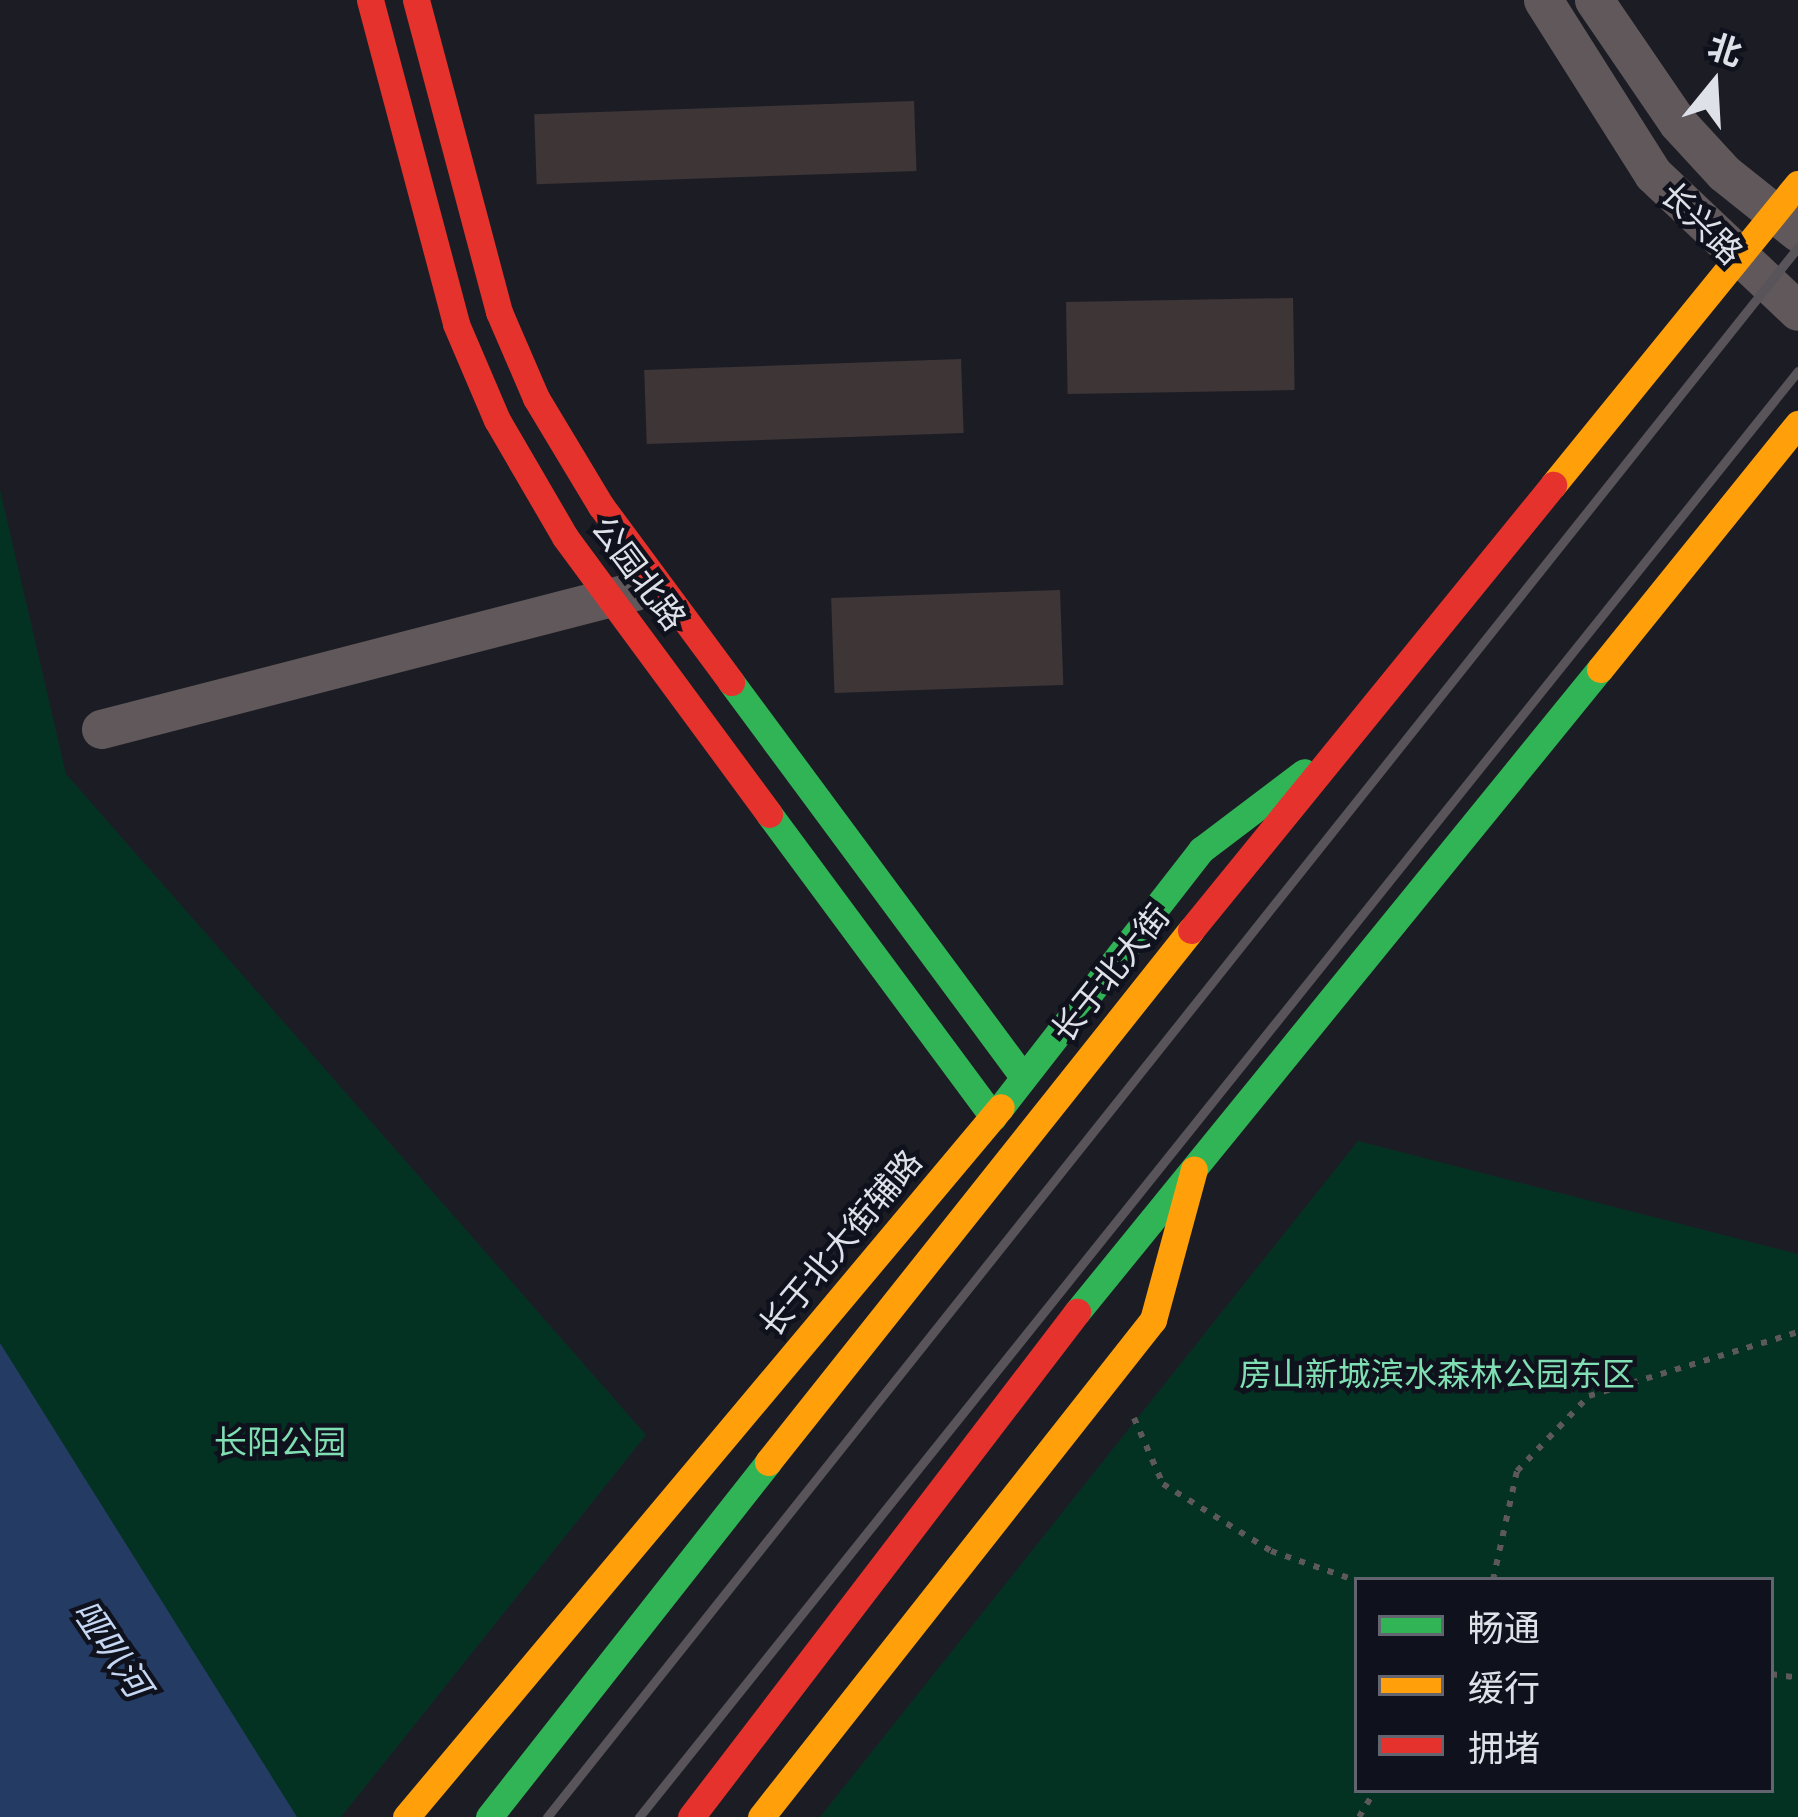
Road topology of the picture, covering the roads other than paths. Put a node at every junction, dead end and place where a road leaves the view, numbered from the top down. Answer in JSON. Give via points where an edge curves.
{"nodes":[{"id":1,"x":370,"y":0,"type":"edge"},
{"id":2,"x":416,"y":0,"type":"edge"},
{"id":3,"x":1544,"y":0,"type":"edge"},
{"id":4,"x":1594,"y":0,"type":"edge"},
{"id":5,"x":1790,"y":209,"type":"edge"},
{"id":6,"x":1738,"y":260,"type":"junction"},
{"id":7,"x":1798,"y":311,"type":"edge"},
{"id":8,"x":1798,"y":424,"type":"edge"},
{"id":9,"x":656,"y":581,"type":"junction"},
{"id":10,"x":614,"y":602,"type":"junction"},
{"id":11,"x":100,"y":729,"type":"dead end"},
{"id":12,"x":1349,"y":738,"type":"junction"},
{"id":13,"x":1023,"y":1076,"type":"junction"},
{"id":14,"x":993,"y":1117,"type":"junction"},
{"id":15,"x":1194,"y":1168,"type":"junction"},
{"id":16,"x":406,"y":1817,"type":"edge"},
{"id":17,"x":489,"y":1817,"type":"edge"},
{"id":18,"x":691,"y":1817,"type":"edge"},
{"id":19,"x":761,"y":1817,"type":"edge"}],
"edges":[{"from":1,"to":10,"type":"street","name":"公园北路","via":[[455,325],[497,420]]},
{"from":2,"to":9,"type":"street","name":"公园北路","via":[[500,312],[536,398]]},
{"from":3,"to":6,"type":"street","name":"长兴路","via":[[1653,174]]},
{"from":4,"to":5,"type":"street","name":"长兴路","via":[[1678,123]]},
{"from":5,"to":6,"type":"street","name":"长于北大街"},
{"from":6,"to":7,"type":"street","name":"长兴路"},
{"from":6,"to":12,"type":"street","name":"长于北大街"},
{"from":8,"to":15,"type":"street"},
{"from":9,"to":10,"type":"street"},
{"from":9,"to":13,"type":"street","name":"公园北路"},
{"from":10,"to":11,"type":"street"},
{"from":10,"to":14,"type":"street","name":"公园北路"},
{"from":12,"to":13,"type":"street","name":"长于北大街辅路","via":[[1201,850]]},
{"from":12,"to":17,"type":"street","name":"长于北大街"},
{"from":13,"to":14,"type":"street","name":"长于北大街辅路"},
{"from":14,"to":16,"type":"street","name":"长于北大街辅路"},
{"from":15,"to":18,"type":"street"},
{"from":15,"to":19,"type":"street","via":[[1153,1320]]}]}
